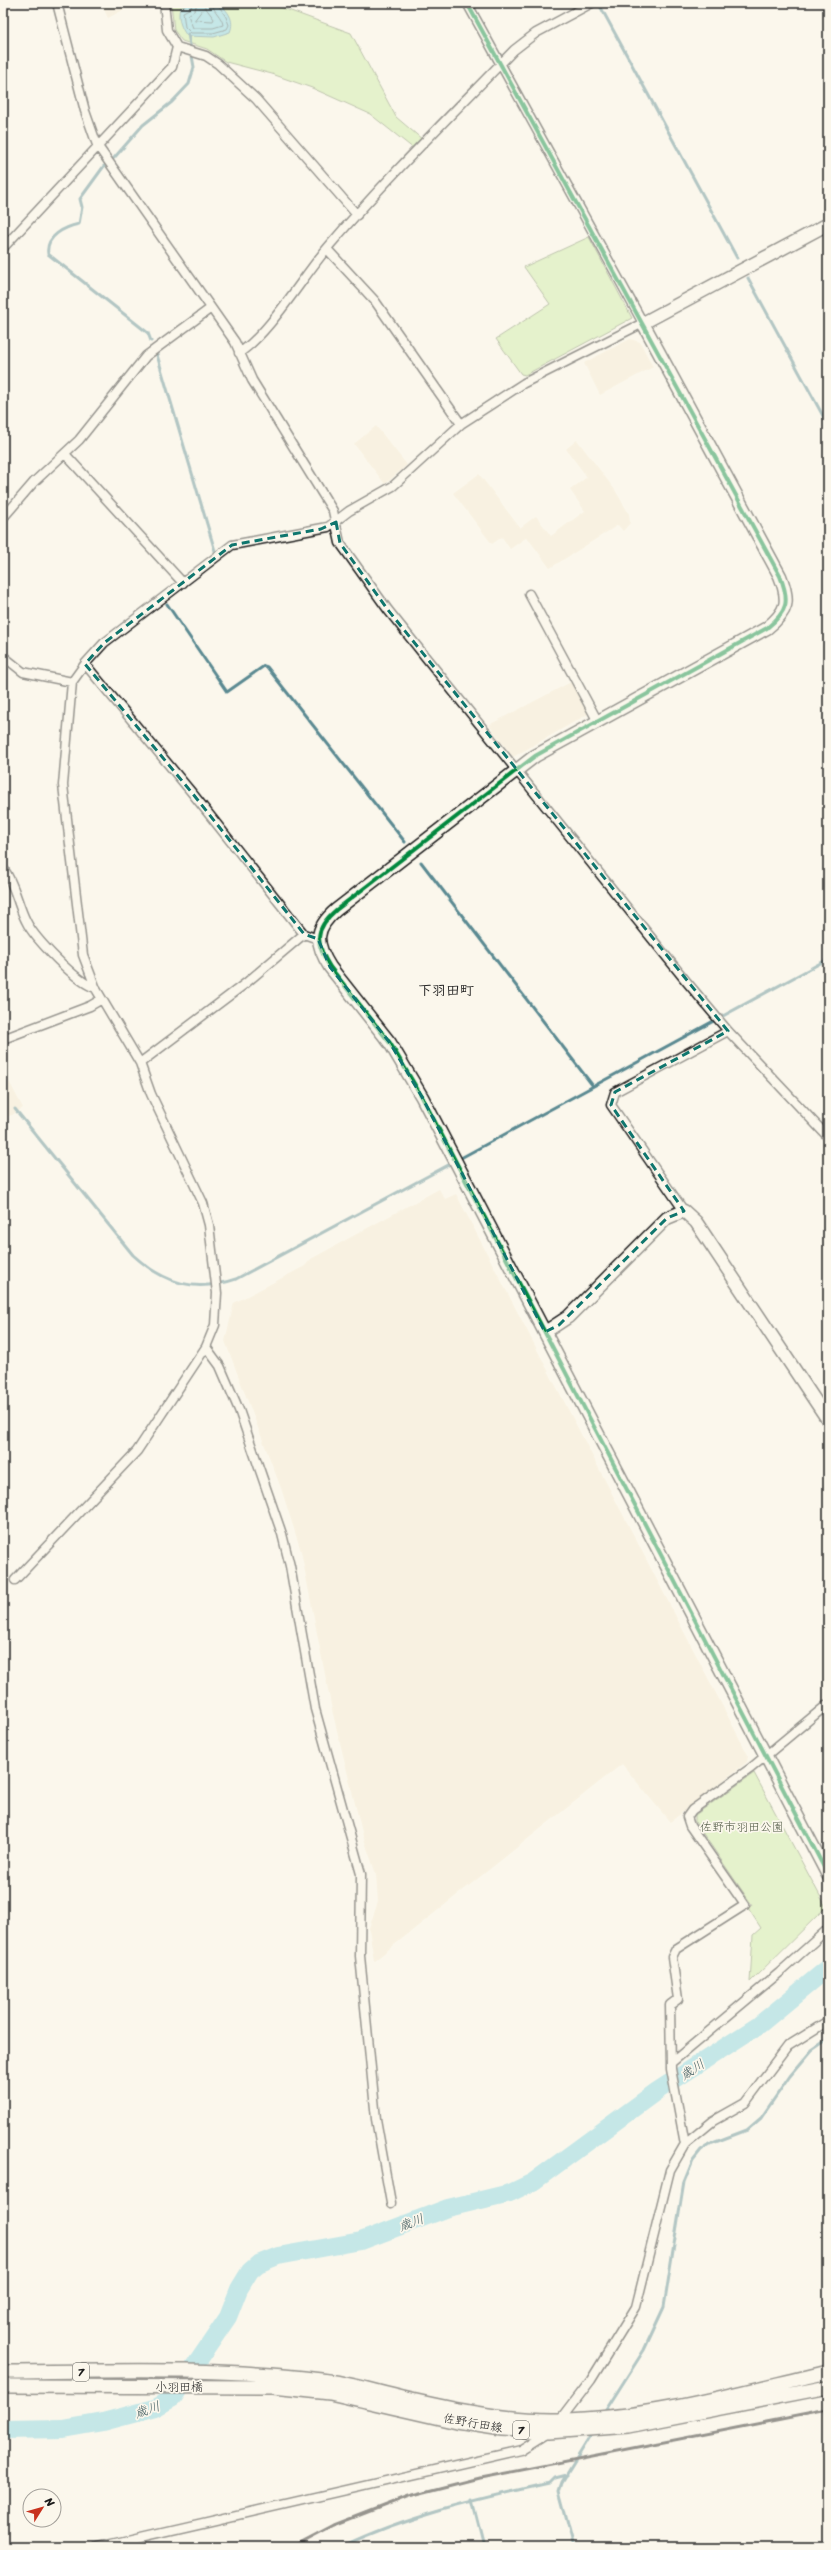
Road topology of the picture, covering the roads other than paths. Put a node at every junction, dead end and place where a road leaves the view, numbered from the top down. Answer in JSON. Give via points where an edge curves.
{"nodes":[{"id":1,"x":57,"y":3,"type":"edge"},
{"id":2,"x":164,"y":3,"type":"edge"},
{"id":3,"x":467,"y":3,"type":"edge"},
{"id":4,"x":592,"y":3,"type":"edge"},
{"id":5,"x":176,"y":48,"type":"junction"},
{"id":6,"x":500,"y":64,"type":"junction"},
{"id":7,"x":97,"y":145,"type":"junction"},
{"id":8,"x":357,"y":215,"type":"junction"},
{"id":9,"x":828,"y":224,"type":"edge"},
{"id":10,"x":3,"y":248,"type":"edge"},
{"id":11,"x":327,"y":249,"type":"junction"},
{"id":12,"x":211,"y":308,"type":"junction"},
{"id":13,"x":643,"y":323,"type":"junction"},
{"id":14,"x":240,"y":353,"type":"junction"},
{"id":15,"x":461,"y":424,"type":"junction"},
{"id":16,"x":65,"y":454,"type":"junction"},
{"id":17,"x":3,"y":518,"type":"edge"},
{"id":18,"x":336,"y":522,"type":"junction"},
{"id":19,"x":183,"y":582,"type":"junction"},
{"id":20,"x":529,"y":594,"type":"dead end"},
{"id":21,"x":3,"y":656,"type":"edge"},
{"id":22,"x":85,"y":664,"type":"junction"},
{"id":23,"x":72,"y":682,"type":"junction"},
{"id":24,"x":597,"y":720,"type":"junction"},
{"id":25,"x":516,"y":770,"type":"junction"},
{"id":26,"x":3,"y":868,"type":"edge"},
{"id":27,"x":304,"y":934,"type":"junction"},
{"id":28,"x":318,"y":939,"type":"junction"},
{"id":29,"x":96,"y":988,"type":"junction"},
{"id":30,"x":102,"y":999,"type":"junction"},
{"id":31,"x":728,"y":1031,"type":"junction"},
{"id":32,"x":3,"y":1039,"type":"edge"},
{"id":33,"x":140,"y":1063,"type":"junction"},
{"id":34,"x":828,"y":1137,"type":"edge"},
{"id":35,"x":684,"y":1211,"type":"junction"},
{"id":36,"x":545,"y":1332,"type":"junction"},
{"id":37,"x":206,"y":1347,"type":"junction"},
{"id":38,"x":828,"y":1420,"type":"edge"},
{"id":39,"x":14,"y":1580,"type":"dead end"},
{"id":40,"x":828,"y":1704,"type":"edge"},
{"id":41,"x":766,"y":1755,"type":"junction"},
{"id":42,"x":828,"y":1875,"type":"edge"},
{"id":43,"x":828,"y":1928,"type":"edge"},
{"id":44,"x":828,"y":2021,"type":"edge"},
{"id":45,"x":671,"y":2066,"type":"junction"},
{"id":46,"x":685,"y":2144,"type":"junction"},
{"id":47,"x":391,"y":2203,"type":"dead end"},
{"id":48,"x":3,"y":2372,"type":"edge"},
{"id":49,"x":223,"y":2372,"type":"joint"},
{"id":50,"x":828,"y":2372,"type":"edge"},
{"id":51,"x":3,"y":2386,"type":"edge"},
{"id":52,"x":214,"y":2387,"type":"joint"},
{"id":53,"x":828,"y":2387,"type":"edge"},
{"id":54,"x":561,"y":2420,"type":"junction"},
{"id":55,"x":549,"y":2432,"type":"junction"},
{"id":56,"x":98,"y":2547,"type":"edge"}],
"edges":[{"from":1,"to":7,"type":"street","via":[[85,111]]},
{"from":2,"to":5,"type":"street","via":[[167,30]]},
{"from":3,"to":6,"type":"street"},
{"from":4,"to":6,"type":"street","via":[[536,34]]},
{"from":5,"to":7,"type":"street","via":[[172,67]]},
{"from":5,"to":8,"type":"street","via":[[206,56],[256,99]]},
{"from":6,"to":8,"type":"street"},
{"from":6,"to":13,"type":"street"},
{"from":7,"to":10,"type":"street"},
{"from":7,"to":12,"type":"street"},
{"from":8,"to":11,"type":"street"},
{"from":9,"to":13,"type":"street"},
{"from":11,"to":14,"type":"street","via":[[258,338]]},
{"from":11,"to":15,"type":"street","via":[[375,301]]},
{"from":12,"to":14,"type":"street"},
{"from":12,"to":16,"type":"street","via":[[146,356]]},
{"from":13,"to":15,"type":"street","via":[[524,383]]},
{"from":13,"to":24,"type":"street","via":[[780,576],[786,591],[785,607],[777,620],[767,628]]},
{"from":14,"to":18,"type":"street","via":[[256,386],[330,504]]},
{"from":15,"to":18,"type":"street","via":[[393,486],[349,511]]},
{"from":16,"to":17,"type":"street","via":[[34,482]]},
{"from":16,"to":19,"type":"street"},
{"from":18,"to":19,"type":"street","via":[[321,529],[232,545]]},
{"from":18,"to":25,"type":"street","via":[[340,543],[388,610]]},
{"from":19,"to":22,"type":"street","via":[[104,643]]},
{"from":20,"to":24,"type":"street"},
{"from":21,"to":23,"type":"street","via":[[23,672]]},
{"from":22,"to":23,"type":"street"},
{"from":22,"to":27,"type":"street","via":[[194,794]]},
{"from":23,"to":29,"type":"street","via":[[63,785],[70,824],[83,955]]},
{"from":24,"to":25,"type":"street"},
{"from":25,"to":28,"type":"street","via":[[336,910],[321,929]]},
{"from":25,"to":31,"type":"street"},
{"from":26,"to":29,"type":"street","via":[[12,883],[30,930],[88,986]]},
{"from":27,"to":28,"type":"street"},
{"from":27,"to":33,"type":"street","via":[[246,983]]},
{"from":28,"to":36,"type":"street","via":[[330,967],[398,1055]]},
{"from":29,"to":30,"type":"street"},
{"from":30,"to":32,"type":"street"},
{"from":30,"to":33,"type":"street"},
{"from":31,"to":34,"type":"street"},
{"from":31,"to":35,"type":"street","via":[[615,1092],[611,1105]]},
{"from":33,"to":37,"type":"street","via":[[151,1094],[203,1203],[209,1225],[217,1294],[215,1325]]},
{"from":35,"to":36,"type":"street","via":[[667,1218],[568,1317]]},
{"from":35,"to":38,"type":"street","via":[[696,1222]]},
{"from":36,"to":41,"type":"street"},
{"from":37,"to":39,"type":"street","via":[[137,1451]]},
{"from":37,"to":47,"type":"street","via":[[220,1366],[239,1410],[282,1534],[315,1708],[361,1874],[362,1979],[376,2118]]},
{"from":40,"to":41,"type":"street"},
{"from":41,"to":42,"type":"street"},
{"from":41,"to":45,"type":"street","via":[[692,1810],[688,1817],[690,1826],[744,1905],[676,1949],[672,1957],[678,1999],[670,2005]]},
{"from":43,"to":45,"type":"street"},
{"from":44,"to":46,"type":"street","via":[[788,2046],[745,2103],[714,2121]]},
{"from":45,"to":46,"type":"street"},
{"from":46,"to":54,"type":"street","via":[[670,2170],[636,2307],[591,2380]]},
{"from":48,"to":49,"type":"main road","name":"小羽田橋","number":"7"},
{"from":49,"to":54,"type":"main road","name":"佐野行田線","number":"7","via":[[322,2380],[462,2411],[524,2420]]},
{"from":50,"to":54,"type":"main road","name":"佐野行田線","number":"7","via":[[627,2415]]},
{"from":51,"to":52,"type":"main road","name":"小羽田橋","number":"7"},
{"from":52,"to":55,"type":"main road","name":"佐野行田線","number":"7","via":[[273,2387],[330,2393],[457,2422],[502,2429]]},
{"from":53,"to":55,"type":"main road","name":"佐野行田線","number":"7","via":[[628,2426]]},
{"from":54,"to":55,"type":"street"},
{"from":55,"to":56,"type":"street","via":[[520,2450]]}]}
